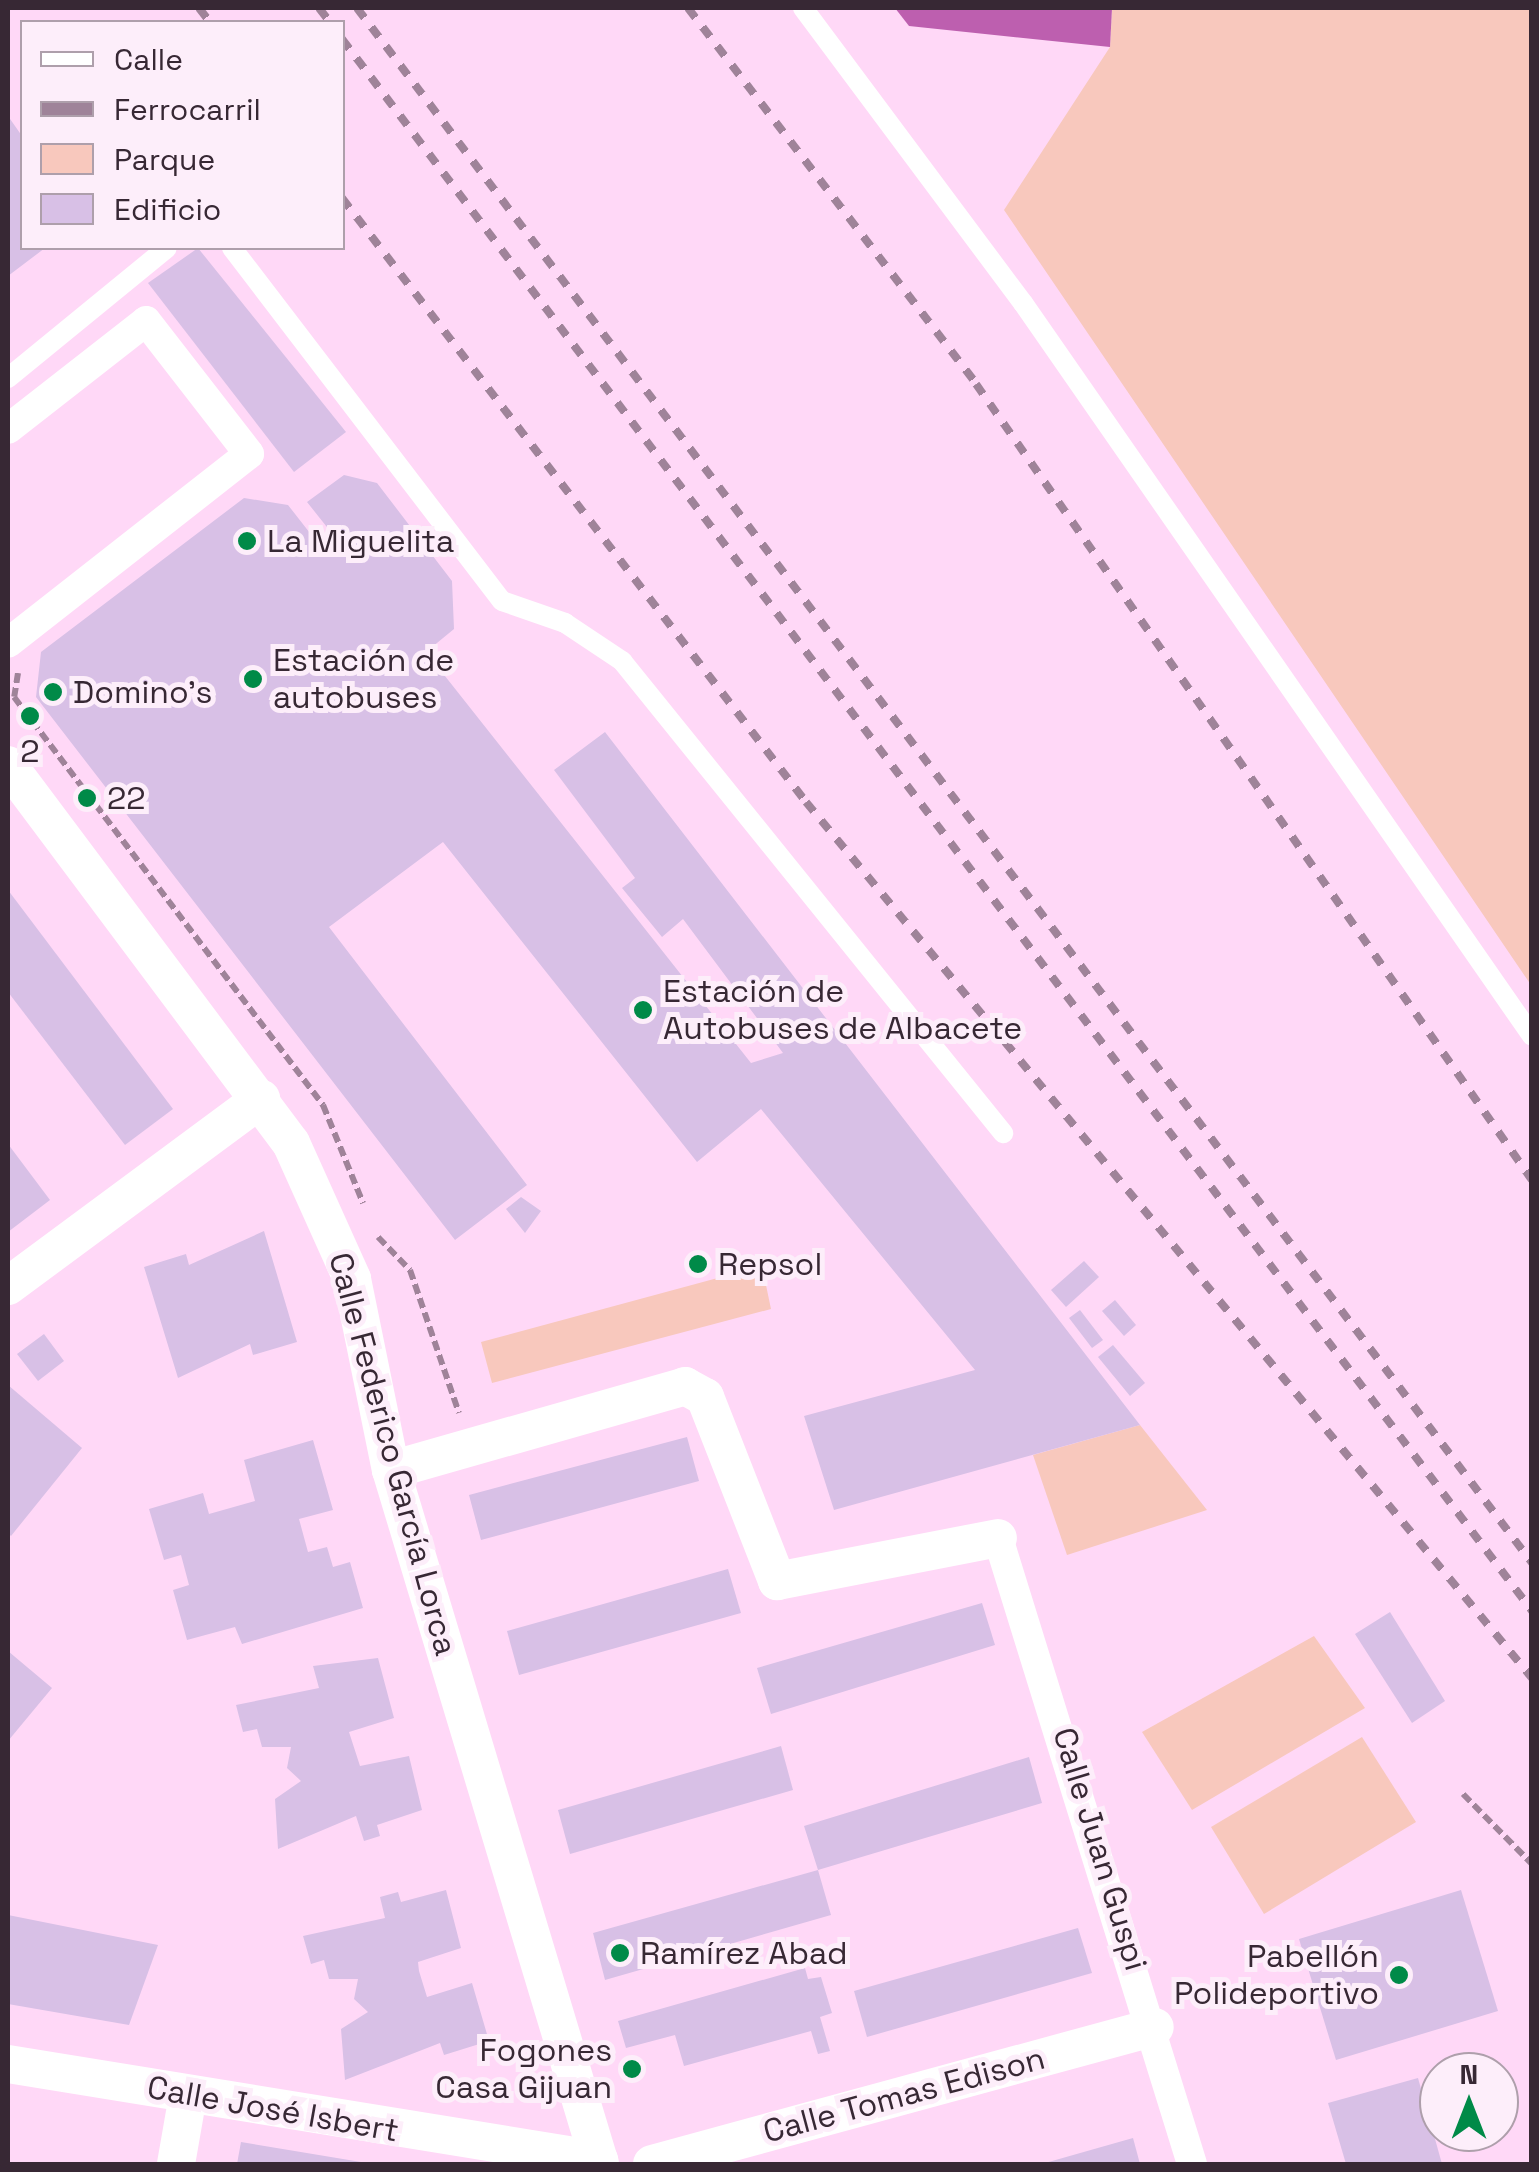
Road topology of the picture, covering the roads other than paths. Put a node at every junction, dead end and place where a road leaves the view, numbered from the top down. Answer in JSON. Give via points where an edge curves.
{"nodes":[{"id":1,"x":803,"y":8,"type":"edge"},
{"id":2,"x":165,"y":250,"type":"edge"},
{"id":3,"x":234,"y":250,"type":"edge"},
{"id":4,"x":8,"y":378,"type":"edge"},
{"id":5,"x":8,"y":429,"type":"edge"},
{"id":6,"x":8,"y":644,"type":"edge"},
{"id":7,"x":8,"y":765,"type":"edge"},
{"id":8,"x":1532,"y":1036,"type":"edge"},
{"id":9,"x":261,"y":1099,"type":"junction"},
{"id":10,"x":1003,"y":1133,"type":"dead end"},
{"id":11,"x":8,"y":1286,"type":"edge"},
{"id":12,"x":391,"y":1470,"type":"junction"},
{"id":13,"x":998,"y":1538,"type":"joint"},
{"id":14,"x":1156,"y":2026,"type":"junction"},
{"id":15,"x":8,"y":2064,"type":"edge"},
{"id":16,"x":188,"y":2095,"type":"junction"},
{"id":17,"x":599,"y":2162,"type":"edge"},
{"id":18,"x":176,"y":2164,"type":"edge"},
{"id":19,"x":652,"y":2164,"type":"edge"},
{"id":20,"x":1192,"y":2164,"type":"edge"}],
"edges":[{"from":1,"to":8,"type":"lane","via":[[1023,303]]},
{"from":2,"to":4,"type":"lane"},
{"from":3,"to":10,"type":"lane","via":[[502,601],[565,623],[622,661]]},
{"from":5,"to":6,"type":"street","via":[[146,321],[249,454]]},
{"from":7,"to":9,"type":"street","name":"Calle Federico García Lorca"},
{"from":9,"to":11,"type":"street"},
{"from":9,"to":12,"type":"street","name":"Calle Federico García Lorca","via":[[352,1279]]},
{"from":12,"to":13,"type":"street","via":[[686,1386],[705,1397],[777,1581]]},
{"from":12,"to":17,"type":"street","name":"Calle Federico García Lorca"},
{"from":13,"to":14,"type":"street","name":"Calle Juan Guspi"},
{"from":14,"to":19,"type":"street","name":"Calle Tomas Edison"},
{"from":14,"to":20,"type":"street","name":"Calle Juan Guspi"},
{"from":15,"to":16,"type":"street","name":"Calle José Isbert"},
{"from":16,"to":17,"type":"street","name":"Calle José Isbert"},
{"from":16,"to":18,"type":"street"}]}
